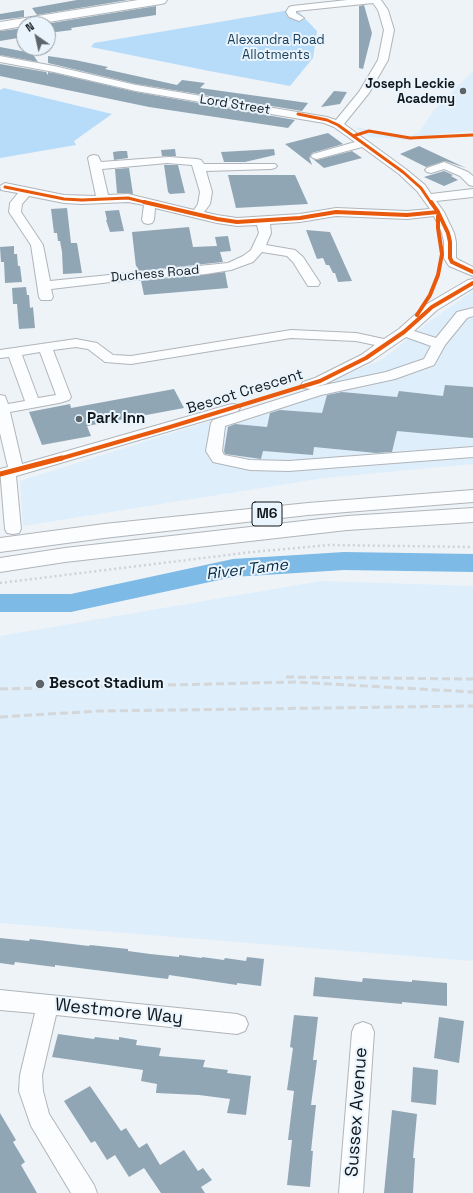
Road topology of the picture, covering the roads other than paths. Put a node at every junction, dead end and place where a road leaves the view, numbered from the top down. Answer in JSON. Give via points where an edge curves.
{"nodes":[{"id":1,"x":162,"y":0,"type":"edge"},
{"id":2,"x":374,"y":0,"type":"edge"},
{"id":3,"x":300,"y":18,"type":"dead end"},
{"id":4,"x":0,"y":26,"type":"edge"},
{"id":5,"x":0,"y":59,"type":"edge"},
{"id":6,"x":338,"y":125,"type":"junction"},
{"id":7,"x":364,"y":143,"type":"junction"},
{"id":8,"x":317,"y":156,"type":"dead end"},
{"id":9,"x":198,"y":165,"type":"junction"},
{"id":10,"x":272,"y":166,"type":"dead end"},
{"id":11,"x":431,"y":170,"type":"dead end"},
{"id":12,"x":470,"y":176,"type":"edge"},
{"id":13,"x":5,"y":187,"type":"dead end"},
{"id":14,"x":26,"y":192,"type":"junction"},
{"id":15,"x":473,"y":193,"type":"edge"},
{"id":16,"x":428,"y":198,"type":"junction"},
{"id":17,"x":103,"y":199,"type":"junction"},
{"id":18,"x":150,"y":203,"type":"junction"},
{"id":19,"x":438,"y":212,"type":"junction"},
{"id":20,"x":197,"y":214,"type":"junction"},
{"id":21,"x":148,"y":220,"type":"dead end"},
{"id":22,"x":263,"y":221,"type":"junction"},
{"id":23,"x":258,"y":248,"type":"junction"},
{"id":24,"x":473,"y":272,"type":"edge"},
{"id":25,"x":313,"y":283,"type":"dead end"},
{"id":26,"x":473,"y":283,"type":"edge"},
{"id":27,"x":473,"y":312,"type":"edge"},
{"id":28,"x":404,"y":332,"type":"junction"},
{"id":29,"x":388,"y":344,"type":"junction"},
{"id":30,"x":439,"y":344,"type":"junction"},
{"id":31,"x":45,"y":347,"type":"junction"},
{"id":32,"x":14,"y":352,"type":"junction"},
{"id":33,"x":0,"y":354,"type":"edge"},
{"id":34,"x":33,"y":404,"type":"junction"},
{"id":35,"x":1,"y":408,"type":"edge"},
{"id":36,"x":473,"y":452,"type":"edge"},
{"id":37,"x":8,"y":472,"type":"edge"},
{"id":38,"x":473,"y":496,"type":"edge"},
{"id":39,"x":473,"y":514,"type":"edge"},
{"id":40,"x":13,"y":529,"type":"dead end"},
{"id":41,"x":0,"y":545,"type":"edge"},
{"id":42,"x":64,"y":546,"type":"junction"},
{"id":43,"x":0,"y":565,"type":"edge"},
{"id":44,"x":0,"y":1000,"type":"edge"},
{"id":45,"x":48,"y":1004,"type":"junction"},
{"id":46,"x":237,"y":1024,"type":"dead end"},
{"id":47,"x":363,"y":1032,"type":"dead end"},
{"id":48,"x":85,"y":1193,"type":"edge"},
{"id":49,"x":351,"y":1193,"type":"edge"}],
"edges":[{"from":1,"to":4,"type":"highway"},
{"from":2,"to":3,"type":"street","via":[[292,9],[292,15]]},
{"from":2,"to":6,"type":"street","via":[[383,10],[389,30],[383,60],[364,94]]},
{"from":5,"to":6,"type":"street","name":"Lord Street","via":[[136,88],[316,117]]},
{"from":6,"to":7,"type":"street","name":"Lord Street"},
{"from":7,"to":8,"type":"street","via":[[336,157]]},
{"from":7,"to":16,"type":"street","name":"Lord Street","via":[[403,172]]},
{"from":9,"to":10,"type":"street","via":[[239,168]]},
{"from":9,"to":17,"type":"street","via":[[182,160],[122,164],[96,162]]},
{"from":9,"to":20,"type":"street","via":[[206,198]]},
{"from":11,"to":12,"type":"street","via":[[444,165]]},
{"from":13,"to":14,"type":"street"},
{"from":14,"to":17,"type":"street","via":[[82,200]]},
{"from":14,"to":23,"type":"street","name":"Duchess Road","via":[[16,203],[15,212],[37,245],[45,292],[111,278],[231,266],[248,259]]},
{"from":15,"to":16,"type":"street"},
{"from":16,"to":19,"type":"street","name":"Lord Street"},
{"from":17,"to":18,"type":"street","via":[[128,198]]},
{"from":18,"to":20,"type":"street"},
{"from":18,"to":21,"type":"street"},
{"from":19,"to":22,"type":"street","via":[[407,215],[336,212]]},
{"from":19,"to":24,"type":"street","via":[[448,233],[450,258],[454,263]]},
{"from":20,"to":22,"type":"street","via":[[237,222]]},
{"from":22,"to":23,"type":"street","name":"Duchess Road","via":[[265,233]]},
{"from":23,"to":25,"type":"street","via":[[291,253]]},
{"from":26,"to":28,"type":"street","name":"Bescot Crescent","via":[[432,307]]},
{"from":27,"to":30,"type":"street","via":[[462,314]]},
{"from":28,"to":29,"type":"street","name":"Bescot Crescent"},
{"from":28,"to":30,"type":"street"},
{"from":29,"to":31,"type":"street","via":[[356,337],[291,334],[131,360],[110,359],[92,346],[76,343]]},
{"from":29,"to":37,"type":"street","name":"Bescot Crescent","via":[[320,381],[170,427]]},
{"from":30,"to":36,"type":"street","via":[[429,362],[390,376],[318,391],[218,424],[214,451],[218,459],[250,465],[289,466]]},
{"from":31,"to":32,"type":"street"},
{"from":31,"to":34,"type":"street","via":[[64,397]]},
{"from":32,"to":33,"type":"street"},
{"from":32,"to":34,"type":"street"},
{"from":34,"to":35,"type":"street"},
{"from":35,"to":37,"type":"street"},
{"from":37,"to":40,"type":"street"},
{"from":38,"to":42,"type":"highway","number":"M6","via":[[308,509]]},
{"from":39,"to":42,"type":"highway","number":"M6"},
{"from":41,"to":42,"type":"highway","number":"M6"},
{"from":42,"to":43,"type":"highway","number":"M6"},
{"from":44,"to":45,"type":"street","name":"Westmore Way"},
{"from":45,"to":46,"type":"street","name":"Westmore Way"},
{"from":45,"to":48,"type":"street","via":[[31,1075],[31,1091],[40,1118]]},
{"from":47,"to":49,"type":"street","name":"Sussex Avenue"}]}
